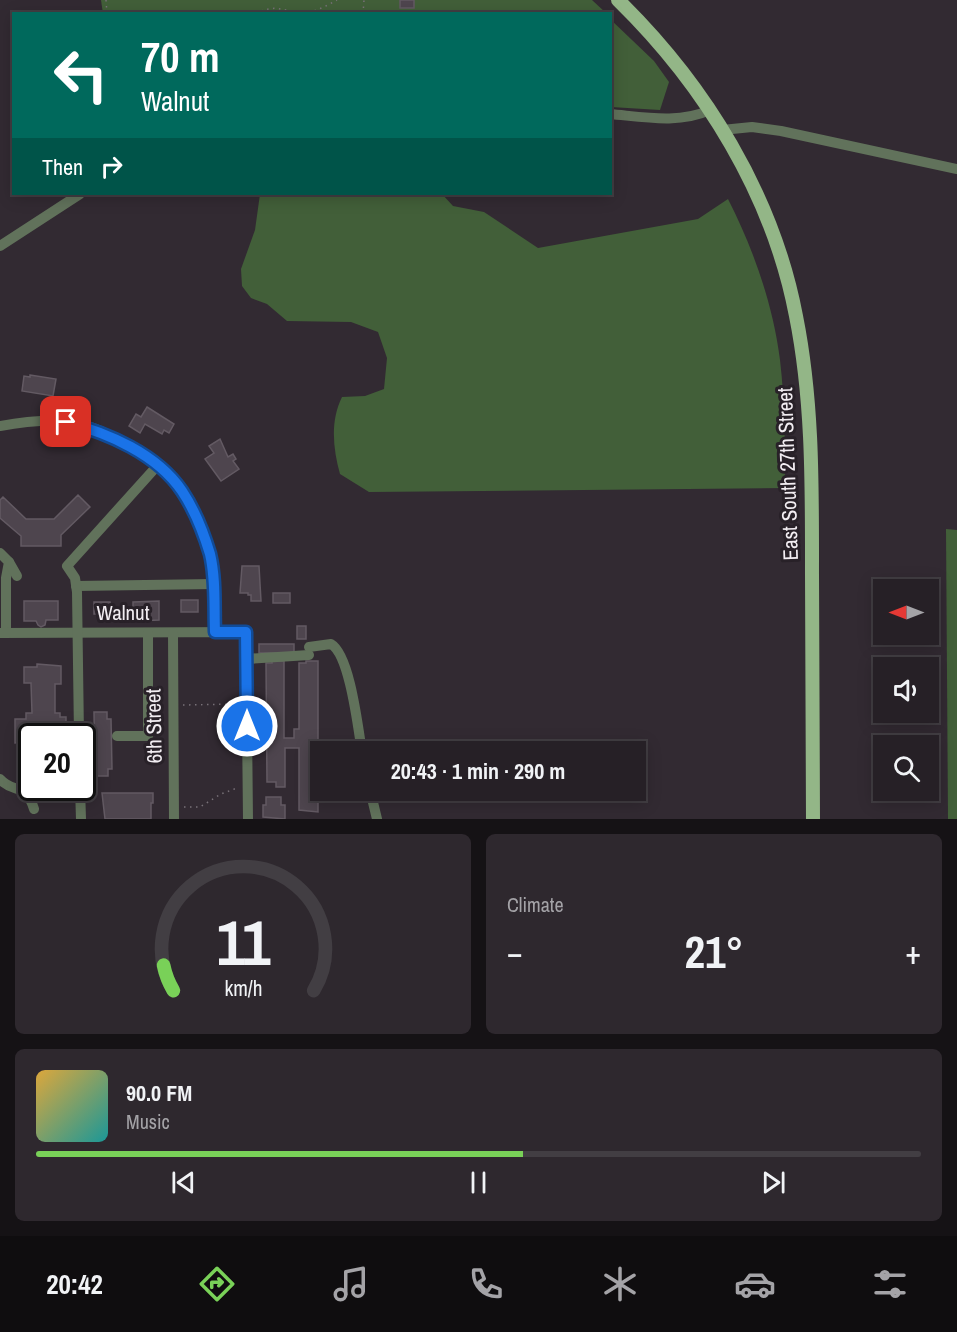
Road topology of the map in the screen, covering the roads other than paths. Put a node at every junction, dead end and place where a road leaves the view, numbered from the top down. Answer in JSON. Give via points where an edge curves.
{"nodes":[{"id":1,"x":618,"y":0,"type":"edge"},
{"id":2,"x":710,"y":110,"type":"junction"},
{"id":3,"x":612,"y":114,"type":"edge"},
{"id":4,"x":722,"y":130,"type":"junction"},
{"id":5,"x":957,"y":169,"type":"edge"},
{"id":6,"x":78,"y":195,"type":"edge"},
{"id":7,"x":0,"y":246,"type":"edge"},
{"id":8,"x":0,"y":426,"type":"edge"},
{"id":9,"x":157,"y":466,"type":"junction"},
{"id":10,"x":0,"y":553,"type":"edge"},
{"id":11,"x":9,"y":562,"type":"junction"},
{"id":12,"x":17,"y":576,"type":"dead end"},
{"id":13,"x":214,"y":584,"type":"junction"},
{"id":14,"x":76,"y":589,"type":"junction"},
{"id":15,"x":215,"y":632,"type":"junction"},
{"id":16,"x":3,"y":633,"type":"edge"},
{"id":17,"x":78,"y":633,"type":"junction"},
{"id":18,"x":147,"y":633,"type":"junction"},
{"id":19,"x":172,"y":633,"type":"junction"},
{"id":20,"x":246,"y":659,"type":"junction"},
{"id":21,"x":79,"y":723,"type":"edge"},
{"id":22,"x":117,"y":736,"type":"dead end"},
{"id":23,"x":360,"y":741,"type":"edge"},
{"id":24,"x":0,"y":779,"type":"edge"},
{"id":25,"x":80,"y":801,"type":"edge"},
{"id":26,"x":373,"y":801,"type":"edge"},
{"id":27,"x":34,"y":809,"type":"dead end"},
{"id":28,"x":174,"y":813,"type":"edge"},
{"id":29,"x":81,"y":819,"type":"edge"},
{"id":30,"x":248,"y":819,"type":"edge"},
{"id":31,"x":377,"y":819,"type":"edge"},
{"id":32,"x":813,"y":819,"type":"edge"}],
"edges":[{"from":1,"to":2,"type":"main road","name":"East South 27th Street","via":[[670,55]]},
{"from":2,"to":3,"type":"street","via":[[695,117],[665,119]]},
{"from":2,"to":4,"type":"main road","name":"East South 27th Street"},
{"from":4,"to":5,"type":"street","via":[[752,127],[781,131]]},
{"from":4,"to":32,"type":"main road","name":"East South 27th Street","via":[[767,220],[796,315],[805,369],[812,445]]},
{"from":6,"to":7,"type":"street"},
{"from":8,"to":9,"type":"street","via":[[66,422],[110,435]]},
{"from":9,"to":13,"type":"street","via":[[183,492],[192,510],[210,556]]},
{"from":9,"to":14,"type":"street","via":[[65,571],[74,575]]},
{"from":10,"to":11,"type":"street"},
{"from":11,"to":12,"type":"street"},
{"from":11,"to":16,"type":"street"},
{"from":13,"to":14,"type":"street"},
{"from":13,"to":15,"type":"street"},
{"from":14,"to":17,"type":"street"},
{"from":15,"to":19,"type":"street","name":"Walnut"},
{"from":15,"to":20,"type":"street","name":"Walnut","via":[[246,632]]},
{"from":16,"to":17,"type":"street","name":"Walnut"},
{"from":17,"to":18,"type":"street","name":"Walnut"},
{"from":17,"to":21,"type":"street"},
{"from":18,"to":19,"type":"street","name":"Walnut"},
{"from":18,"to":22,"type":"street","via":[[148,736]]},
{"from":19,"to":28,"type":"street","name":"6th Street"},
{"from":20,"to":23,"type":"street","via":[[332,644],[340,651],[351,688]]},
{"from":20,"to":30,"type":"street"},
{"from":24,"to":27,"type":"street","via":[[5,785],[22,790],[31,798]]},
{"from":25,"to":29,"type":"street"},
{"from":26,"to":31,"type":"street"}]}
